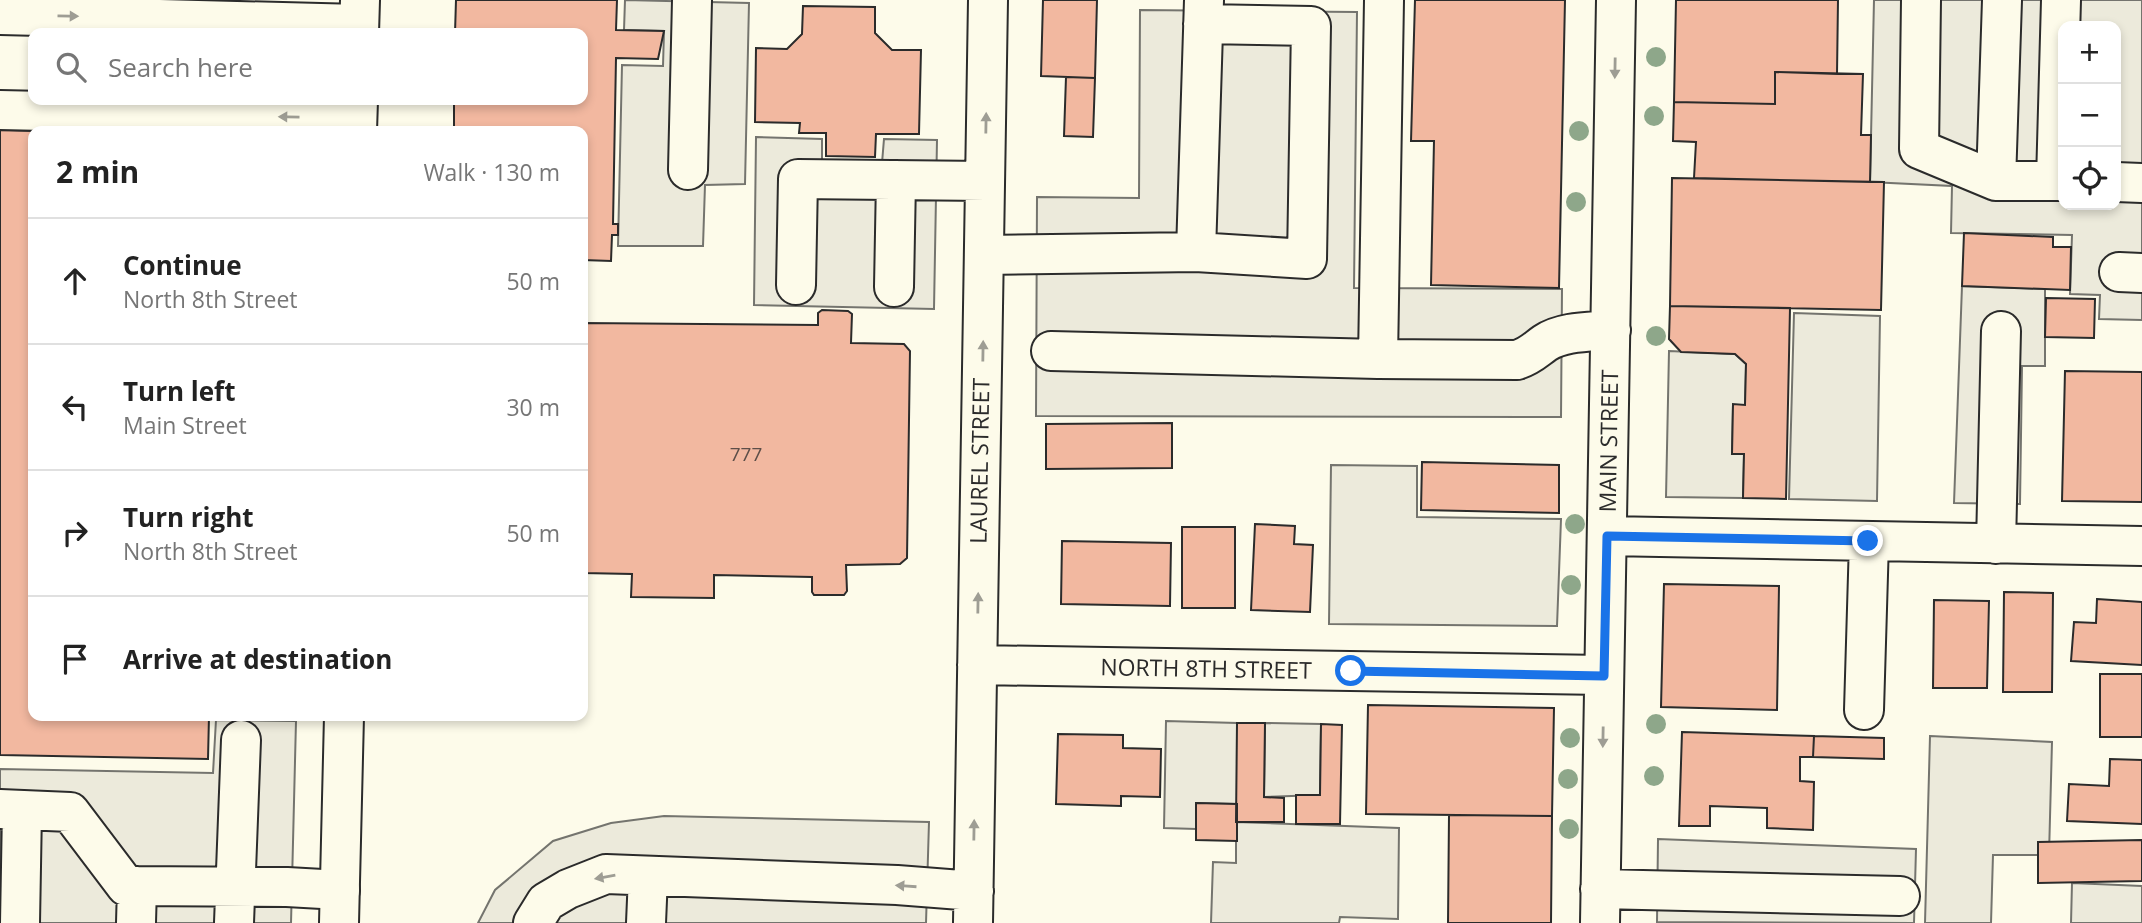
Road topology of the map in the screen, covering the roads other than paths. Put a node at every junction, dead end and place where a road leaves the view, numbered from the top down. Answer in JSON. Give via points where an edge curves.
{"nodes":[{"id":1,"x":692,"y":0,"type":"edge"},
{"id":2,"x":988,"y":0,"type":"edge"},
{"id":3,"x":1384,"y":0,"type":"edge"},
{"id":4,"x":1616,"y":0,"type":"edge"},
{"id":5,"x":1921,"y":0,"type":"edge"},
{"id":6,"x":2002,"y":0,"type":"edge"},
{"id":7,"x":2061,"y":0,"type":"edge"},
{"id":8,"x":1203,"y":12,"type":"edge"},
{"id":9,"x":0,"y":15,"type":"edge"},
{"id":10,"x":360,"y":19,"type":"edge"},
{"id":11,"x":0,"y":110,"type":"edge"},
{"id":12,"x":358,"y":116,"type":"edge"},
{"id":13,"x":2060,"y":147,"type":"edge"},
{"id":14,"x":688,"y":170,"type":"dead end"},
{"id":15,"x":896,"y":180,"type":"junction"},
{"id":16,"x":985,"y":181,"type":"junction"},
{"id":17,"x":1996,"y":181,"type":"junction"},
{"id":18,"x":2058,"y":181,"type":"edge"},
{"id":19,"x":2121,"y":182,"type":"edge"},
{"id":20,"x":2142,"y":183,"type":"edge"},
{"id":21,"x":1196,"y":253,"type":"junction"},
{"id":22,"x":984,"y":255,"type":"junction"},
{"id":23,"x":796,"y":285,"type":"dead end"},
{"id":24,"x":894,"y":287,"type":"dead end"},
{"id":25,"x":1611,"y":330,"type":"junction"},
{"id":26,"x":2001,"y":331,"type":"dead end"},
{"id":27,"x":1051,"y":351,"type":"dead end"},
{"id":28,"x":1378,"y":359,"type":"junction"},
{"id":29,"x":1607,"y":536,"type":"junction"},
{"id":30,"x":1868,"y":541,"type":"junction"},
{"id":31,"x":1996,"y":544,"type":"junction"},
{"id":32,"x":2142,"y":546,"type":"edge"},
{"id":33,"x":976,"y":665,"type":"junction"},
{"id":34,"x":1604,"y":676,"type":"junction"},
{"id":35,"x":1864,"y":710,"type":"dead end"},
{"id":36,"x":344,"y":721,"type":"edge"},
{"id":37,"x":240,"y":740,"type":"dead end"},
{"id":38,"x":11,"y":809,"type":"edge"},
{"id":39,"x":648,"y":876,"type":"junction"},
{"id":40,"x":1900,"y":896,"type":"dead end"},
{"id":41,"x":137,"y":905,"type":"edge"},
{"id":42,"x":235,"y":905,"type":"edge"},
{"id":43,"x":339,"y":906,"type":"edge"},
{"id":44,"x":1600,"y":906,"type":"edge"},
{"id":45,"x":973,"y":907,"type":"edge"},
{"id":46,"x":20,"y":923,"type":"edge"},
{"id":47,"x":533,"y":923,"type":"edge"},
{"id":48,"x":646,"y":923,"type":"edge"}],
"edges":[{"from":1,"to":14,"type":"street"},
{"from":16,"to":2,"type":"street","name":"LAUREL STREET","one_way":true},
{"from":3,"to":28,"type":"street"},
{"from":4,"to":25,"type":"street","name":"MAIN STREET","one_way":true},
{"from":5,"to":17,"type":"street","via":[[1919,149]]},
{"from":6,"to":17,"type":"street"},
{"from":7,"to":13,"type":"street"},
{"from":8,"to":21,"type":"street"},
{"from":8,"to":21,"type":"street","via":[[1311,26],[1307,259]]},
{"from":9,"to":10,"type":"street","one_way":true},
{"from":12,"to":11,"type":"street","one_way":true},
{"from":15,"to":16,"type":"street"},
{"from":15,"to":23,"type":"street","via":[[798,179]]},
{"from":15,"to":24,"type":"street"},
{"from":16,"to":22,"type":"street","name":"LAUREL STREET"},
{"from":17,"to":18,"type":"street"},
{"from":19,"to":20,"type":"street"},
{"from":21,"to":22,"type":"street"},
{"from":33,"to":22,"type":"street","name":"LAUREL STREET","one_way":true},
{"from":25,"to":28,"type":"street","via":[[1562,336],[1517,360]]},
{"from":25,"to":29,"type":"street","name":"MAIN STREET"},
{"from":26,"to":31,"type":"street"},
{"from":27,"to":28,"type":"street"},
{"from":29,"to":30,"type":"street"},
{"from":29,"to":34,"type":"street","name":"MAIN STREET"},
{"from":30,"to":31,"type":"street"},
{"from":30,"to":35,"type":"street"},
{"from":31,"to":32,"type":"street"},
{"from":33,"to":34,"type":"street","name":"NORTH 8TH STREET"},
{"from":45,"to":33,"type":"street","name":"LAUREL STREET","one_way":true},
{"from":34,"to":44,"type":"street","name":"MAIN STREET","one_way":true},
{"from":36,"to":43,"type":"street"},
{"from":37,"to":42,"type":"street"},
{"from":38,"to":41,"type":"street","via":[[70,812]]},
{"from":38,"to":46,"type":"street"},
{"from":45,"to":39,"type":"street","one_way":true,"via":[[897,885]]},
{"from":39,"to":47,"type":"street","one_way":true,"via":[[606,874],[568,889],[546,902]]},
{"from":39,"to":48,"type":"street"},
{"from":40,"to":44,"type":"street"},
{"from":41,"to":42,"type":"street"},
{"from":42,"to":43,"type":"street"}]}
